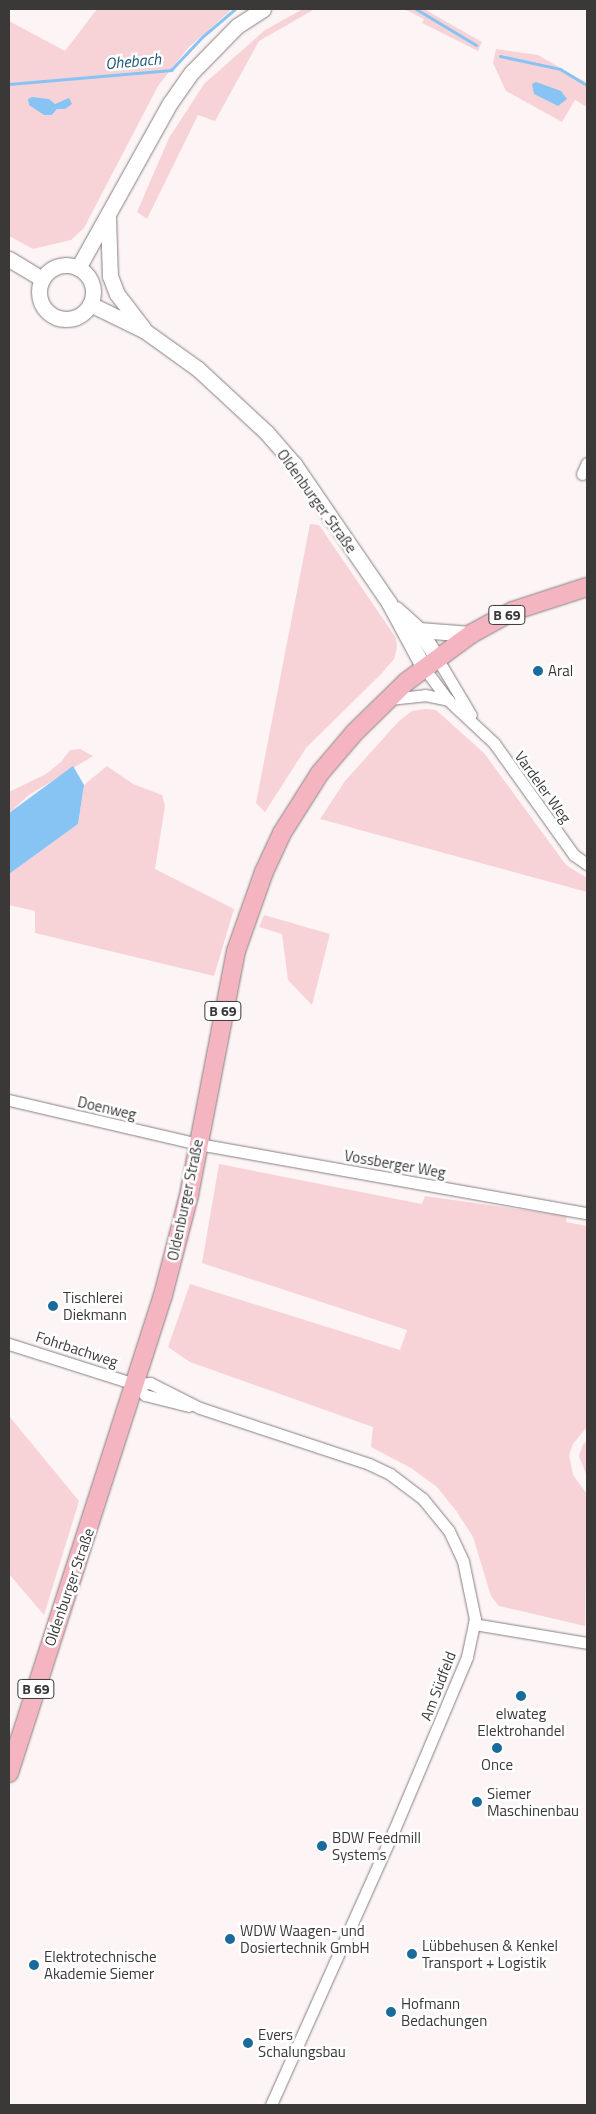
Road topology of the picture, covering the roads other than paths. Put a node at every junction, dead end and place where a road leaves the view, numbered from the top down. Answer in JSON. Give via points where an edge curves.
{"nodes":[{"id":1,"x":263,"y":9,"type":"edge"},
{"id":2,"x":108,"y":217,"type":"junction"},
{"id":3,"x":9,"y":260,"type":"edge"},
{"id":4,"x":78,"y":268,"type":"junction"},
{"id":5,"x":42,"y":279,"type":"junction"},
{"id":6,"x":90,"y":304,"type":"junction"},
{"id":7,"x":145,"y":331,"type":"junction"},
{"id":8,"x":587,"y":464,"type":"edge"},
{"id":9,"x":582,"y":474,"type":"dead end"},
{"id":10,"x":587,"y":587,"type":"edge"},
{"id":11,"x":389,"y":603,"type":"junction"},
{"id":12,"x":419,"y":630,"type":"junction"},
{"id":13,"x":471,"y":634,"type":"junction"},
{"id":14,"x":431,"y":663,"type":"junction"},
{"id":15,"x":387,"y":700,"type":"junction"},
{"id":16,"x":448,"y":700,"type":"junction"},
{"id":17,"x":477,"y":724,"type":"junction"},
{"id":18,"x":587,"y":864,"type":"edge"},
{"id":19,"x":9,"y":1100,"type":"edge"},
{"id":20,"x":198,"y":1144,"type":"junction"},
{"id":21,"x":587,"y":1213,"type":"edge"},
{"id":22,"x":9,"y":1344,"type":"edge"},
{"id":23,"x":135,"y":1384,"type":"junction"},
{"id":24,"x":474,"y":1624,"type":"junction"},
{"id":25,"x":587,"y":1643,"type":"edge"},
{"id":26,"x":9,"y":1773,"type":"edge"},
{"id":27,"x":271,"y":2105,"type":"edge"}],
"edges":[{"from":1,"to":2,"type":"main road","via":[[237,26],[192,72],[166,110]]},
{"from":2,"to":4,"type":"main road"},
{"from":2,"to":7,"type":"main road","via":[[110,276],[117,294]]},
{"from":3,"to":5,"type":"main road"},
{"from":4,"to":5,"type":"main road","via":[[62,265],[47,272]]},
{"from":4,"to":6,"type":"main road","via":[[92,288]]},
{"from":5,"to":6,"type":"main road","via":[[39,287],[42,303],[53,315],[70,318],[85,311]]},
{"from":6,"to":7,"type":"main road","name":"Oldenburger Straße"},
{"from":7,"to":11,"type":"main road","name":"Oldenburger Straße","via":[[198,369],[266,432],[294,464]]},
{"from":8,"to":9,"type":"street"},
{"from":10,"to":13,"type":"main road","number":"B 69","via":[[513,611]]},
{"from":11,"to":12,"type":"main road","name":"Oldenburger Straße"},
{"from":11,"to":14,"type":"main road","name":"Oldenburger Straße"},
{"from":12,"to":13,"type":"main road","number":"B 69"},
{"from":12,"to":14,"type":"main road","name":"Oldenburger Straße"},
{"from":13,"to":14,"type":"main road","number":"B 69"},
{"from":14,"to":15,"type":"main road","name":"Oldenburger Straße","number":"B 69"},
{"from":14,"to":16,"type":"street","name":"Vardeler Weg"},
{"from":14,"to":17,"type":"street","name":"Vardeler Weg"},
{"from":15,"to":16,"type":"street","via":[[425,695]]},
{"from":15,"to":20,"type":"main road","name":"Oldenburger Straße","number":"B 69","via":[[320,773],[290,819],[264,872],[236,951]]},
{"from":16,"to":17,"type":"street","name":"Vardeler Weg"},
{"from":17,"to":18,"type":"street","name":"Vardeler Weg","via":[[574,855]]},
{"from":19,"to":20,"type":"street","name":"Doenweg"},
{"from":20,"to":21,"type":"street","name":"Vossberger Weg"},
{"from":20,"to":23,"type":"main road","name":"Oldenburger Straße","number":"B 69","via":[[177,1246]]},
{"from":22,"to":23,"type":"street","name":"Fohrbachweg"},
{"from":23,"to":24,"type":"street","name":"Am Südfeld","via":[[150,1383],[200,1408],[369,1464],[410,1487],[437,1514],[457,1546],[470,1588]]},
{"from":23,"to":26,"type":"main road","name":"Oldenburger Straße","number":"B 69"},
{"from":24,"to":25,"type":"street"},
{"from":24,"to":27,"type":"street","name":"Am Südfeld","via":[[454,1691]]}]}
